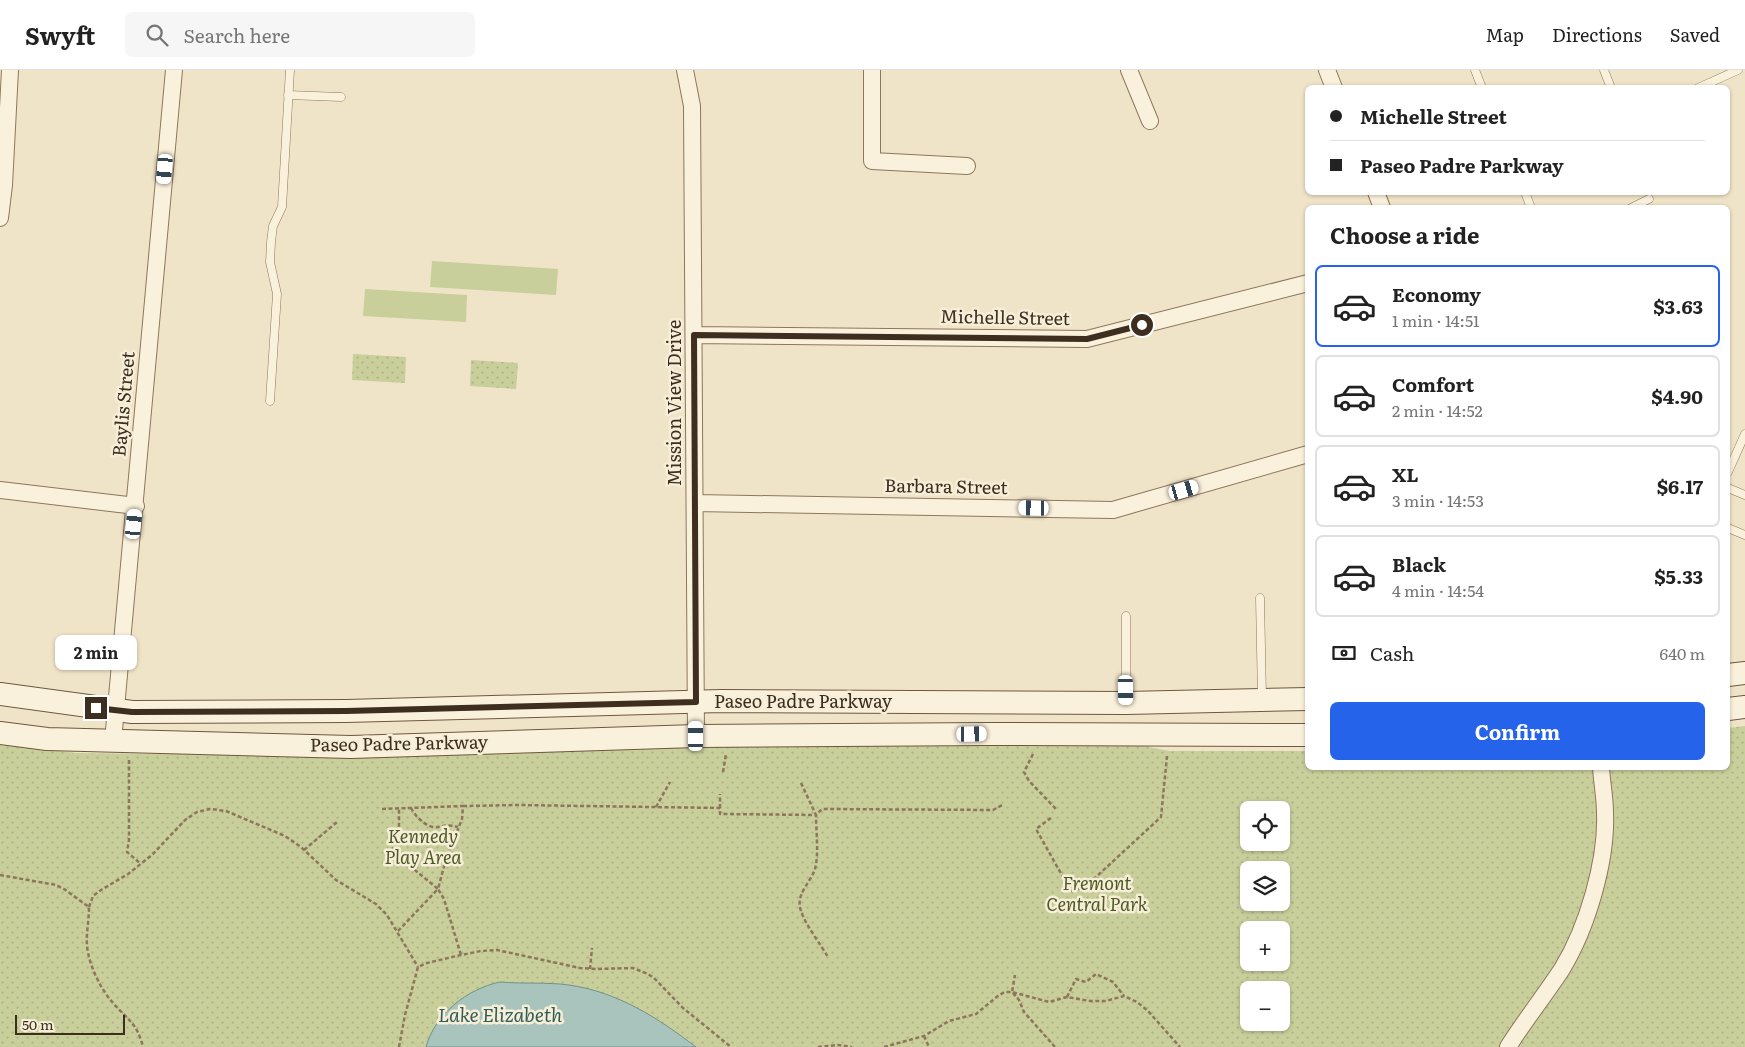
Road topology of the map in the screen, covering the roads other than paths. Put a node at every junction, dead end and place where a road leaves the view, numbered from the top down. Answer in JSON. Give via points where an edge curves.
{"nodes":[{"id":1,"x":10,"y":70,"type":"edge"},
{"id":2,"x":174,"y":70,"type":"edge"},
{"id":3,"x":290,"y":70,"type":"edge"},
{"id":4,"x":685,"y":70,"type":"edge"},
{"id":5,"x":872,"y":70,"type":"edge"},
{"id":6,"x":1129,"y":70,"type":"edge"},
{"id":7,"x":1327,"y":70,"type":"edge"},
{"id":8,"x":1475,"y":70,"type":"edge"},
{"id":9,"x":1604,"y":70,"type":"edge"},
{"id":10,"x":1738,"y":70,"type":"edge"},
{"id":11,"x":1333,"y":85,"type":"edge"},
{"id":12,"x":1481,"y":85,"type":"edge"},
{"id":13,"x":1610,"y":85,"type":"edge"},
{"id":14,"x":1705,"y":85,"type":"edge"},
{"id":15,"x":288,"y":95,"type":"junction"},
{"id":16,"x":341,"y":97,"type":"dead end"},
{"id":17,"x":1150,"y":121,"type":"dead end"},
{"id":18,"x":967,"y":166,"type":"dead end"},
{"id":19,"x":1649,"y":199,"type":"dead end"},
{"id":20,"x":1637,"y":205,"type":"edge"},
{"id":21,"x":0,"y":218,"type":"edge"},
{"id":22,"x":1305,"y":284,"type":"edge"},
{"id":23,"x":694,"y":335,"type":"junction"},
{"id":24,"x":270,"y":401,"type":"dead end"},
{"id":25,"x":1745,"y":434,"type":"edge"},
{"id":26,"x":1305,"y":455,"type":"edge"},
{"id":27,"x":1730,"y":468,"type":"edge"},
{"id":28,"x":1730,"y":489,"type":"edge"},
{"id":29,"x":0,"y":490,"type":"edge"},
{"id":30,"x":1745,"y":495,"type":"edge"},
{"id":31,"x":695,"y":503,"type":"junction"},
{"id":32,"x":136,"y":506,"type":"junction"},
{"id":33,"x":1730,"y":529,"type":"edge"},
{"id":34,"x":1745,"y":536,"type":"edge"},
{"id":35,"x":1260,"y":598,"type":"dead end"},
{"id":36,"x":1126,"y":616,"type":"dead end"},
{"id":37,"x":1745,"y":673,"type":"edge"},
{"id":38,"x":1730,"y":675,"type":"edge"},
{"id":39,"x":0,"y":694,"type":"edge"},
{"id":40,"x":1262,"y":699,"type":"junction"},
{"id":41,"x":1305,"y":700,"type":"edge"},
{"id":42,"x":696,"y":702,"type":"junction"},
{"id":43,"x":1126,"y":703,"type":"junction"},
{"id":44,"x":1745,"y":707,"type":"edge"},
{"id":45,"x":1730,"y":709,"type":"edge"},
{"id":46,"x":116,"y":710,"type":"junction"},
{"id":47,"x":0,"y":732,"type":"edge"},
{"id":48,"x":1305,"y":735,"type":"edge"},
{"id":49,"x":696,"y":736,"type":"junction"},
{"id":50,"x":113,"y":741,"type":"junction"},
{"id":51,"x":1601,"y":770,"type":"edge"},
{"id":52,"x":1508,"y":1047,"type":"edge"}],
"edges":[{"from":1,"to":21,"type":"street"},
{"from":2,"to":32,"type":"street","name":"Baylis Street"},
{"from":3,"to":15,"type":"lane"},
{"from":4,"to":23,"type":"street","name":"Mission View Drive","via":[[692,106]]},
{"from":5,"to":18,"type":"street","via":[[872,161]]},
{"from":6,"to":17,"type":"street"},
{"from":7,"to":11,"type":"street"},
{"from":8,"to":12,"type":"lane"},
{"from":9,"to":13,"type":"lane"},
{"from":10,"to":14,"type":"lane"},
{"from":15,"to":16,"type":"lane"},
{"from":15,"to":24,"type":"lane","via":[[282,207],[273,226],[271,242],[270,262],[276,294]]},
{"from":19,"to":20,"type":"lane"},
{"from":22,"to":23,"type":"street","name":"Michelle Street","via":[[1087,339]]},
{"from":23,"to":31,"type":"street","name":"Mission View Drive"},
{"from":25,"to":27,"type":"lane"},
{"from":26,"to":31,"type":"street","name":"Barbara Street","via":[[1113,510]]},
{"from":28,"to":30,"type":"lane"},
{"from":29,"to":32,"type":"street"},
{"from":31,"to":42,"type":"street","name":"Mission View Drive"},
{"from":32,"to":46,"type":"street","name":"Baylis Street"},
{"from":33,"to":34,"type":"lane"},
{"from":35,"to":40,"type":"lane"},
{"from":36,"to":43,"type":"lane"},
{"from":37,"to":38,"type":"main road"},
{"from":39,"to":46,"type":"main road","name":"Paseo Padre Parkway"},
{"from":40,"to":41,"type":"main road","name":"Paseo Padre Parkway"},
{"from":40,"to":43,"type":"main road","name":"Paseo Padre Parkway"},
{"from":42,"to":43,"type":"main road","name":"Paseo Padre Parkway"},
{"from":42,"to":46,"type":"main road","name":"Paseo Padre Parkway","via":[[346,711]]},
{"from":42,"to":49,"type":"street","name":"Mission View Drive"},
{"from":44,"to":45,"type":"main road"},
{"from":46,"to":50,"type":"street","name":"Baylis Street"},
{"from":47,"to":50,"type":"main road","name":"Paseo Padre Parkway","via":[[47,739]]},
{"from":48,"to":49,"type":"main road","name":"Paseo Padre Parkway"},
{"from":49,"to":50,"type":"main road","name":"Paseo Padre Parkway","via":[[351,747]]},
{"from":51,"to":52,"type":"street","via":[[1605,814],[1602,853],[1581,932],[1562,968]]}]}
